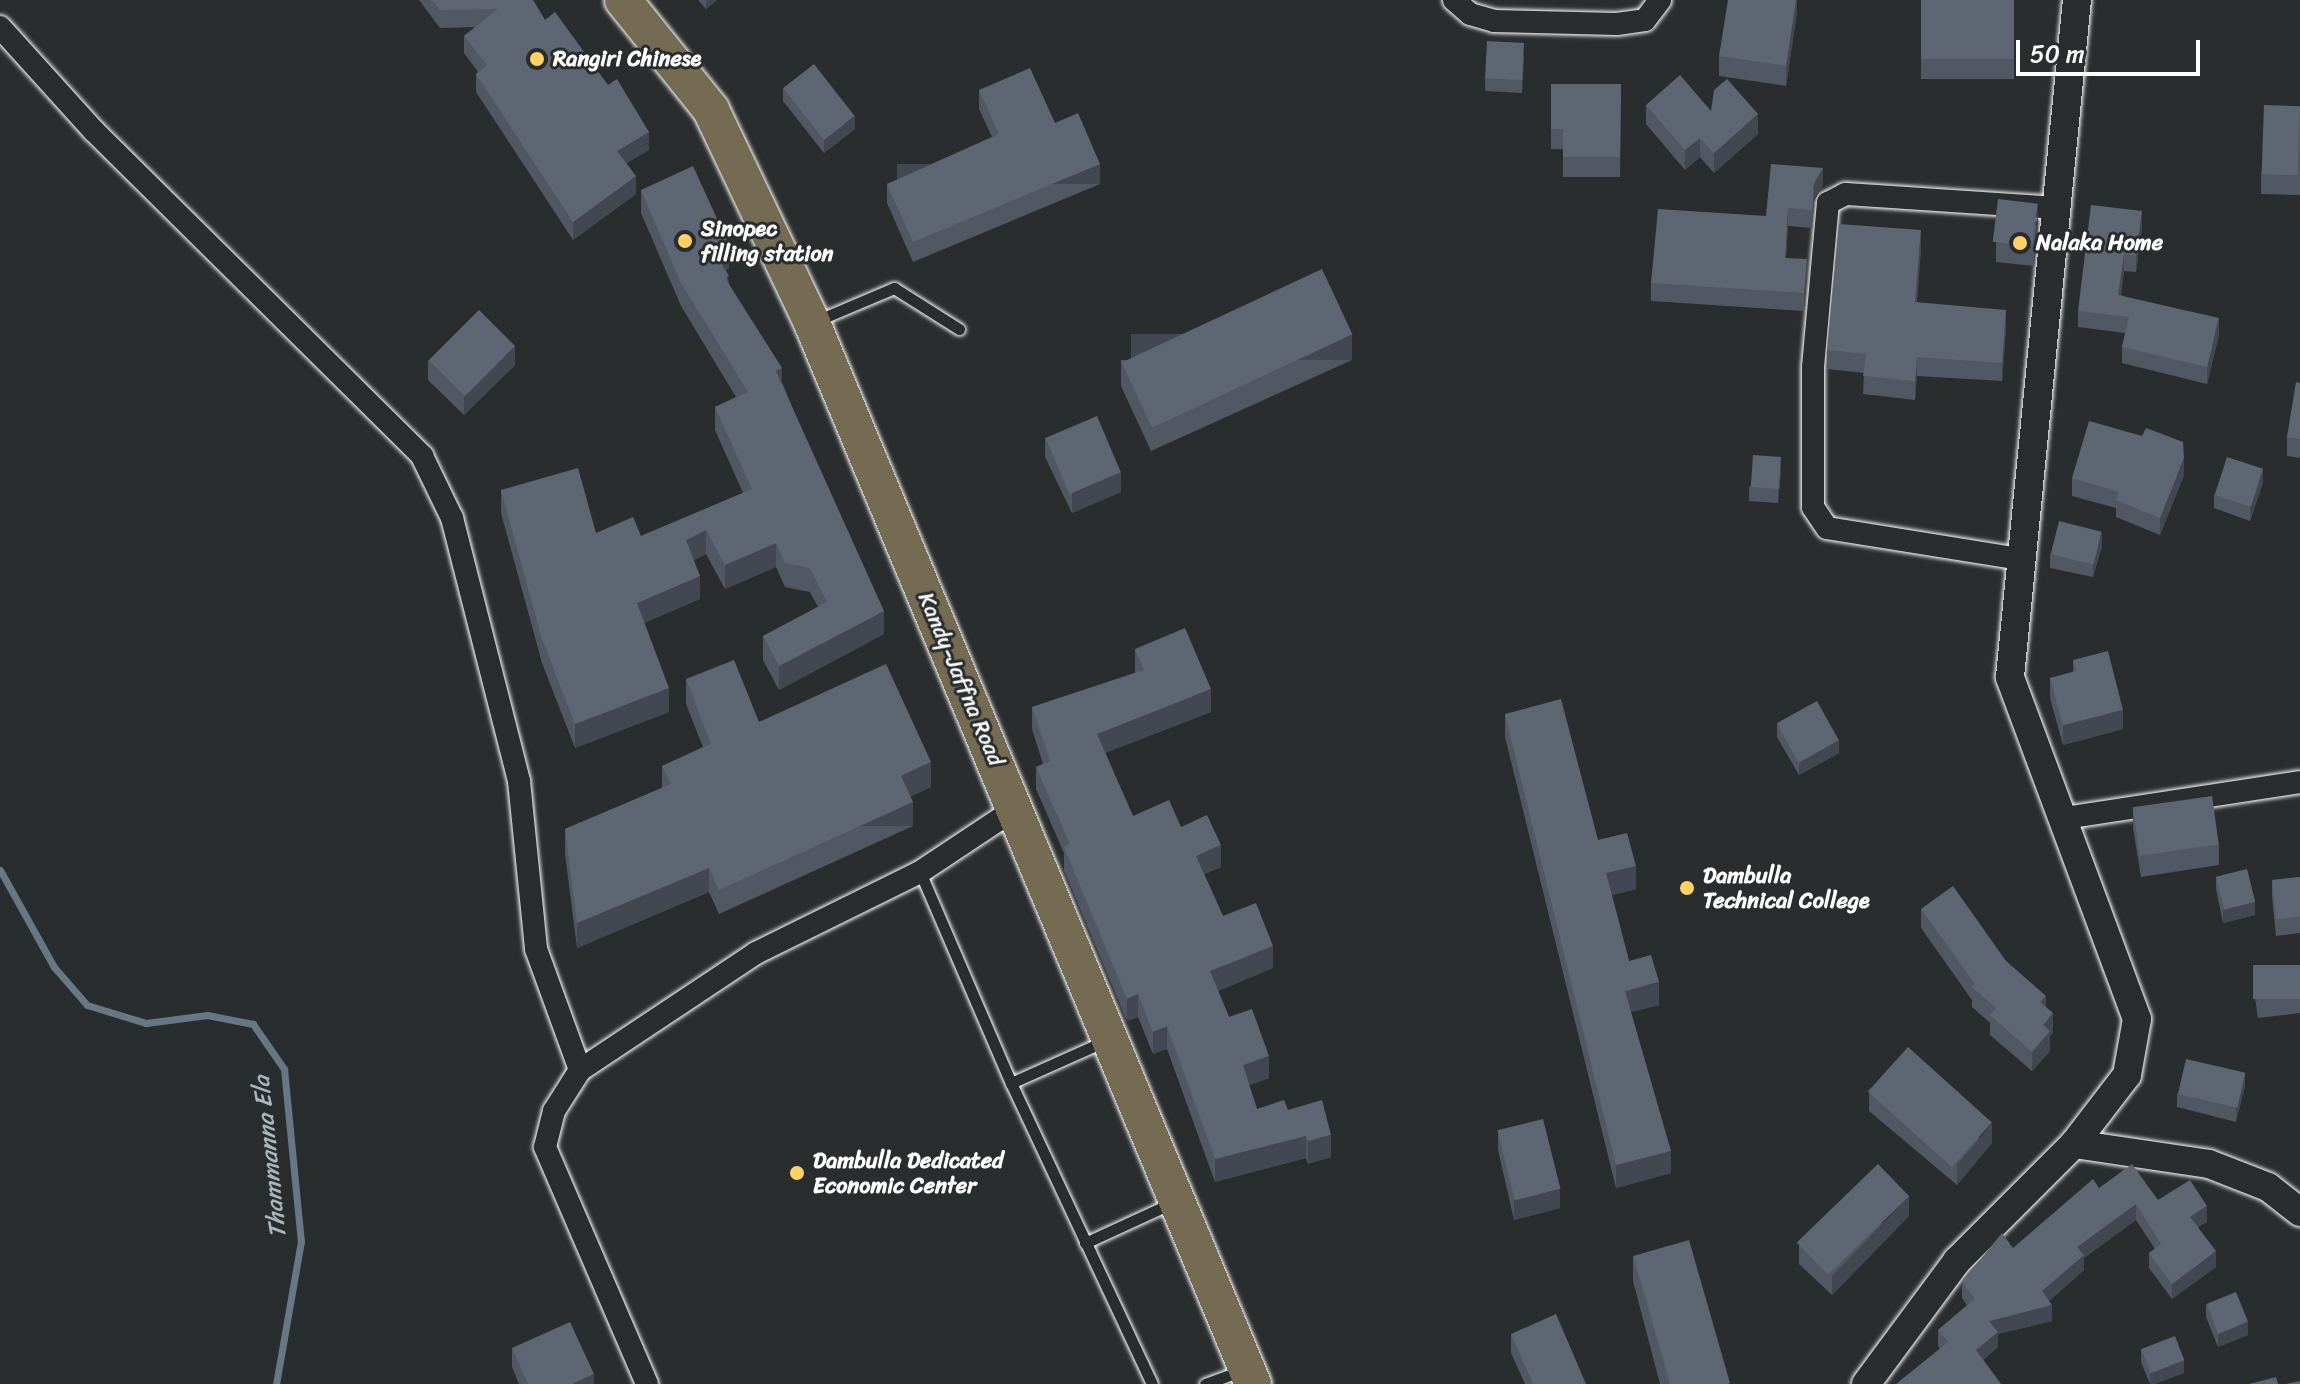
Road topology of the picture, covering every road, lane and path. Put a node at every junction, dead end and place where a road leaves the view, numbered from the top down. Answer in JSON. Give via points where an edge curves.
{"nodes":[{"id":1,"x":623,"y":0,"type":"edge"},
{"id":2,"x":1454,"y":0,"type":"edge"},
{"id":3,"x":1660,"y":0,"type":"edge"},
{"id":4,"x":2077,"y":0,"type":"edge"},
{"id":5,"x":0,"y":27,"type":"edge"},
{"id":6,"x":2058,"y":208,"type":"junction"},
{"id":7,"x":812,"y":323,"type":"junction"},
{"id":8,"x":959,"y":329,"type":"dead end"},
{"id":9,"x":2020,"y":559,"type":"junction"},
{"id":10,"x":2300,"y":782,"type":"edge"},
{"id":11,"x":1015,"y":809,"type":"junction"},
{"id":12,"x":2065,"y":818,"type":"junction"},
{"id":13,"x":920,"y":872,"type":"junction"},
{"id":14,"x":1111,"y":1038,"type":"junction"},
{"id":15,"x":580,"y":1070,"type":"junction"},
{"id":16,"x":1011,"y":1083,"type":"junction"},
{"id":17,"x":2074,"y":1144,"type":"junction"},
{"id":18,"x":1178,"y":1200,"type":"junction"},
{"id":19,"x":2300,"y":1212,"type":"edge"},
{"id":20,"x":1085,"y":1243,"type":"junction"},
{"id":21,"x":1250,"y":1376,"type":"edge"},
{"id":22,"x":647,"y":1384,"type":"edge"},
{"id":23,"x":1152,"y":1384,"type":"edge"},
{"id":24,"x":1205,"y":1384,"type":"edge"},
{"id":25,"x":1866,"y":1384,"type":"edge"}],
"edges":[{"from":1,"to":7,"type":"highway","name":"Kandy-Jaffna Road","via":[[711,110]]},
{"from":2,"to":3,"type":"street","via":[[1470,14],[1494,21],[1617,24],[1645,20]]},
{"from":4,"to":6,"type":"street"},
{"from":5,"to":15,"type":"street","via":[[94,131],[422,456],[452,518],[468,575],[519,781],[536,949]]},
{"from":6,"to":9,"type":"street"},
{"from":6,"to":9,"type":"street","via":[[1846,194],[1828,203],[1813,367],[1813,507],[1827,528]]},
{"from":7,"to":8,"type":"lane","via":[[894,288]]},
{"from":7,"to":11,"type":"highway","name":"Kandy-Jaffna Road"},
{"from":9,"to":12,"type":"street","via":[[2010,677]]},
{"from":10,"to":12,"type":"street"},
{"from":11,"to":13,"type":"street"},
{"from":11,"to":14,"type":"highway","name":"Kandy-Jaffna Road"},
{"from":12,"to":17,"type":"street","via":[[2137,1019],[2127,1075]]},
{"from":13,"to":15,"type":"street","via":[[756,953]]},
{"from":13,"to":16,"type":"lane"},
{"from":14,"to":16,"type":"lane"},
{"from":14,"to":18,"type":"highway","name":"Kandy-Jaffna Road"},
{"from":15,"to":22,"type":"street","via":[[554,1111],[545,1147]]},
{"from":16,"to":20,"type":"lane"},
{"from":17,"to":19,"type":"street","via":[[2209,1164],[2268,1187]]},
{"from":17,"to":25,"type":"street","via":[[1957,1261]]},
{"from":18,"to":20,"type":"lane"},
{"from":18,"to":21,"type":"highway","name":"Kandy-Jaffna Road"},
{"from":20,"to":23,"type":"lane"},
{"from":21,"to":24,"type":"lane"}]}
